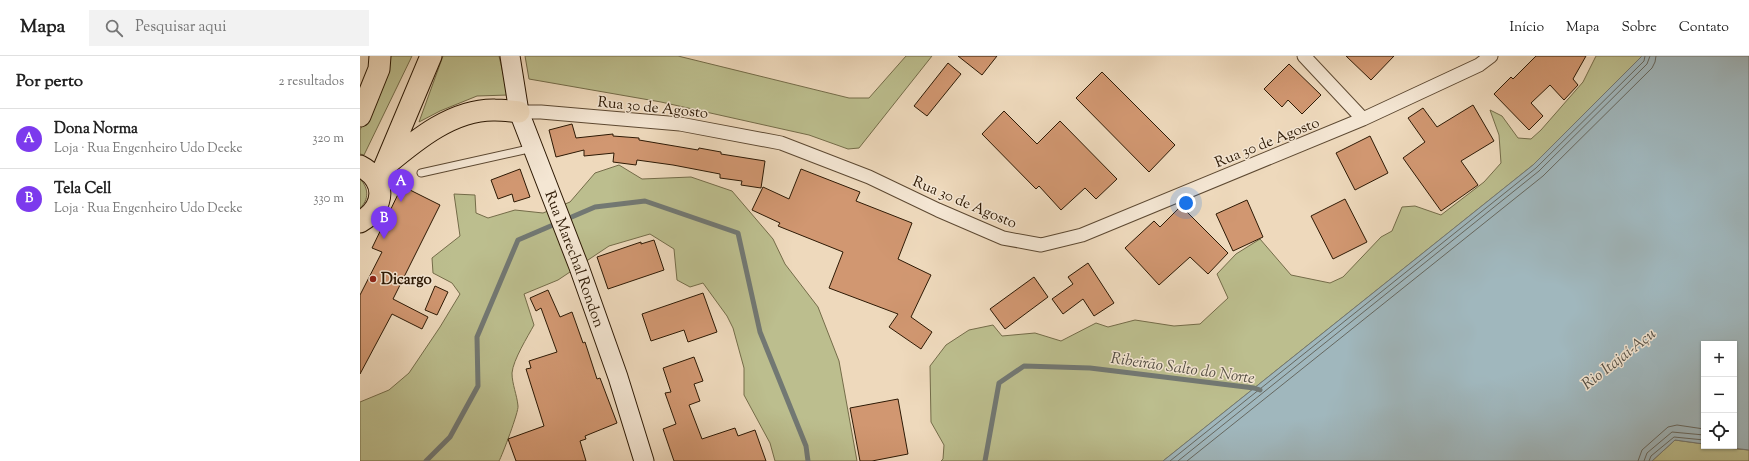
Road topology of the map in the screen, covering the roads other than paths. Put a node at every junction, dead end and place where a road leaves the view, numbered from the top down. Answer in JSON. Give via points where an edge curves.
{"nodes":[{"id":1,"x":380,"y":56,"type":"edge"},
{"id":2,"x":431,"y":56,"type":"edge"},
{"id":3,"x":510,"y":56,"type":"edge"},
{"id":4,"x":1304,"y":56,"type":"edge"},
{"id":5,"x":1491,"y":56,"type":"edge"},
{"id":6,"x":519,"y":112,"type":"junction"},
{"id":7,"x":360,"y":116,"type":"edge"},
{"id":8,"x":1363,"y":119,"type":"junction"},
{"id":9,"x":533,"y":148,"type":"junction"},
{"id":10,"x":360,"y":166,"type":"edge"},
{"id":11,"x":382,"y":173,"type":"junction"},
{"id":12,"x":421,"y":173,"type":"dead end"},
{"id":13,"x":362,"y":223,"type":"edge"},
{"id":14,"x":644,"y":461,"type":"edge"}],
"edges":[{"from":1,"to":7,"type":"main road","via":[[379,69]]},
{"from":2,"to":11,"type":"main road"},
{"from":3,"to":6,"type":"main road","name":"Rua Marechal Rondon"},
{"from":4,"to":8,"type":"street"},
{"from":5,"to":8,"type":"street","name":"Rua 30 de Agosto","via":[[1479,65]]},
{"from":6,"to":8,"type":"street","name":"Rua 30 de Agosto","via":[[680,124],[781,143],[869,177],[1003,238],[1041,245],[1082,235]]},
{"from":6,"to":9,"type":"main road","name":"Rua Marechal Rondon"},
{"from":6,"to":11,"type":"main road","via":[[493,110],[465,114],[413,142]]},
{"from":9,"to":12,"type":"lane"},
{"from":9,"to":14,"type":"main road","name":"Rua Marechal Rondon","via":[[579,267],[618,377]]},
{"from":10,"to":11,"type":"main road"},
{"from":11,"to":13,"type":"main road","via":[[378,203]]}]}
